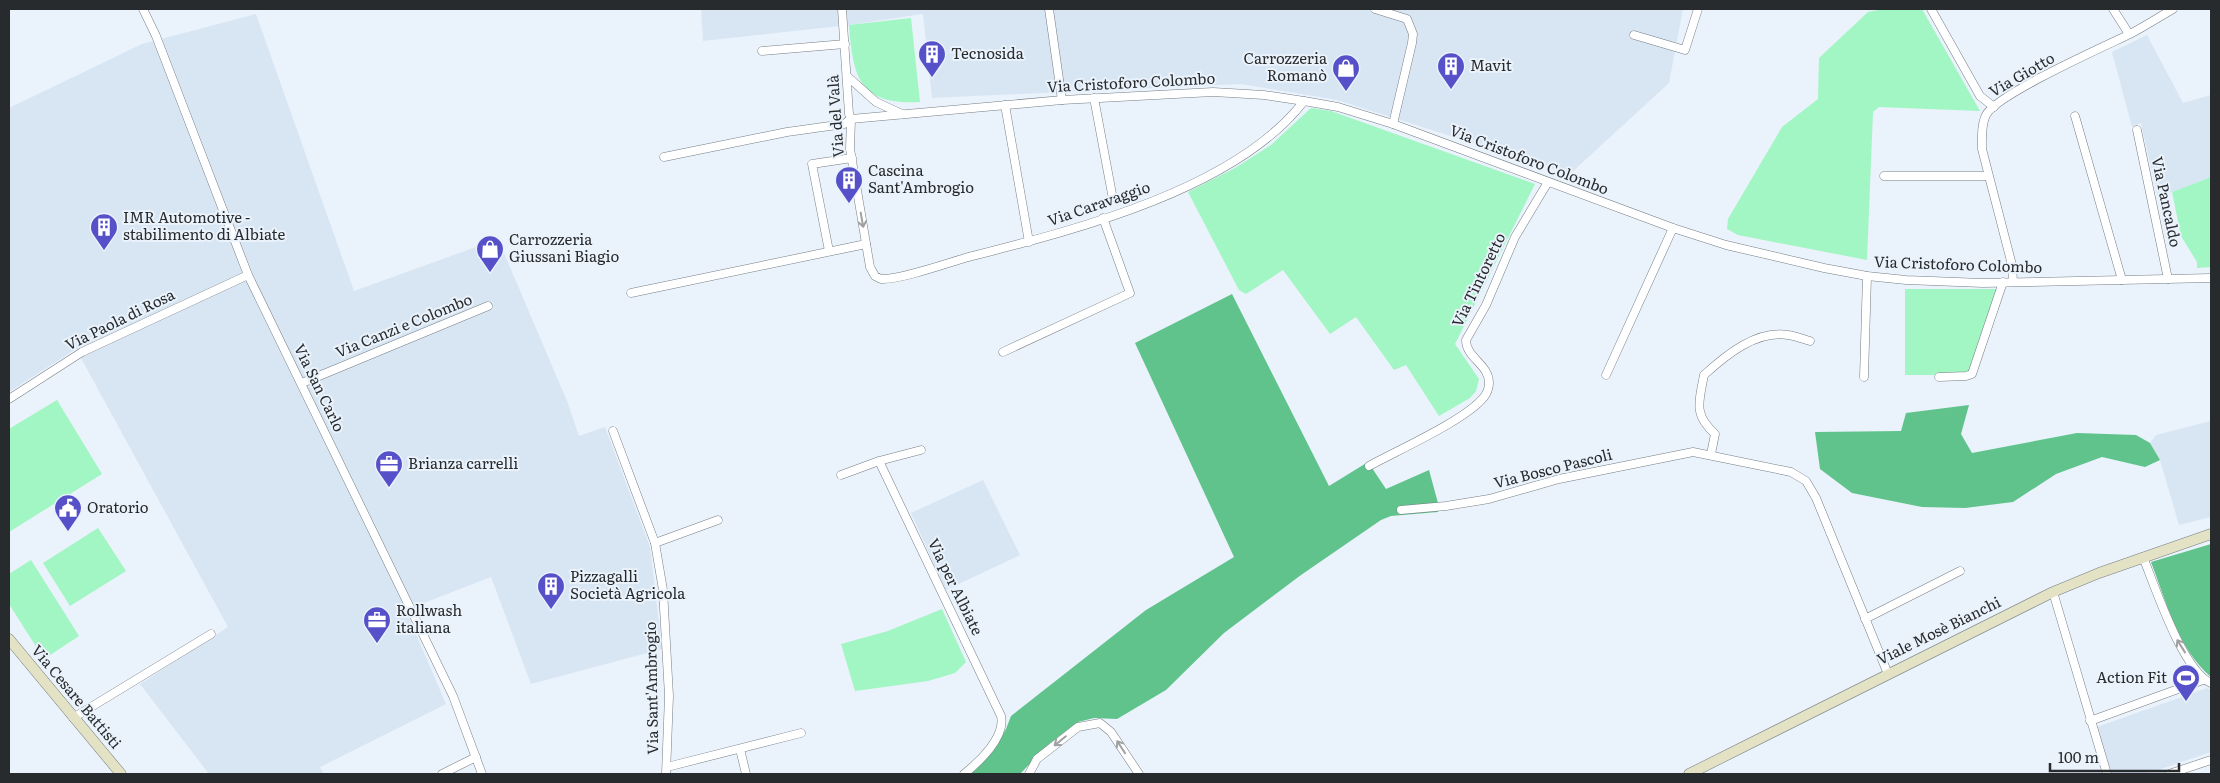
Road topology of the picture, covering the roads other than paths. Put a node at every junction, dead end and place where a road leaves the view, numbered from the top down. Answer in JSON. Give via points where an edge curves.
{"nodes":[{"id":1,"x":143,"y":9,"type":"edge"},
{"id":2,"x":842,"y":9,"type":"edge"},
{"id":3,"x":1049,"y":9,"type":"edge"},
{"id":4,"x":1376,"y":9,"type":"edge"},
{"id":5,"x":1698,"y":9,"type":"edge"},
{"id":6,"x":1930,"y":9,"type":"edge"},
{"id":7,"x":2113,"y":9,"type":"edge"},
{"id":8,"x":2173,"y":9,"type":"edge"},
{"id":9,"x":2129,"y":34,"type":"junction"},
{"id":10,"x":1634,"y":35,"type":"dead end"},
{"id":11,"x":845,"y":44,"type":"junction"},
{"id":12,"x":762,"y":51,"type":"dead end"},
{"id":13,"x":846,"y":76,"type":"junction"},
{"id":14,"x":1094,"y":98,"type":"junction"},
{"id":15,"x":1062,"y":100,"type":"junction"},
{"id":16,"x":1304,"y":101,"type":"junction"},
{"id":17,"x":1005,"y":105,"type":"junction"},
{"id":18,"x":1994,"y":107,"type":"junction"},
{"id":19,"x":904,"y":114,"type":"junction"},
{"id":20,"x":2075,"y":116,"type":"dead end"},
{"id":21,"x":851,"y":119,"type":"junction"},
{"id":22,"x":1393,"y":124,"type":"junction"},
{"id":23,"x":2137,"y":130,"type":"dead end"},
{"id":24,"x":664,"y":157,"type":"dead end"},
{"id":25,"x":852,"y":158,"type":"junction"},
{"id":26,"x":1884,"y":176,"type":"dead end"},
{"id":27,"x":1988,"y":176,"type":"junction"},
{"id":28,"x":1548,"y":182,"type":"junction"},
{"id":29,"x":1112,"y":194,"type":"dead end"},
{"id":30,"x":1103,"y":218,"type":"junction"},
{"id":31,"x":1673,"y":228,"type":"junction"},
{"id":32,"x":1029,"y":242,"type":"junction"},
{"id":33,"x":866,"y":244,"type":"junction"},
{"id":34,"x":829,"y":251,"type":"junction"},
{"id":35,"x":248,"y":275,"type":"junction"},
{"id":36,"x":1867,"y":276,"type":"junction"},
{"id":37,"x":877,"y":278,"type":"joint"},
{"id":38,"x":2211,"y":278,"type":"edge"},
{"id":39,"x":2168,"y":279,"type":"junction"},
{"id":40,"x":2122,"y":280,"type":"junction"},
{"id":41,"x":2003,"y":282,"type":"junction"},
{"id":42,"x":2013,"y":282,"type":"junction"},
{"id":43,"x":631,"y":292,"type":"dead end"},
{"id":44,"x":488,"y":306,"type":"dead end"},
{"id":45,"x":1810,"y":341,"type":"dead end"},
{"id":46,"x":1003,"y":352,"type":"dead end"},
{"id":47,"x":1606,"y":375,"type":"dead end"},
{"id":48,"x":1864,"y":377,"type":"dead end"},
{"id":49,"x":1939,"y":377,"type":"dead end"},
{"id":50,"x":302,"y":383,"type":"junction"},
{"id":51,"x":9,"y":399,"type":"edge"},
{"id":52,"x":613,"y":431,"type":"dead end"},
{"id":53,"x":921,"y":450,"type":"dead end"},
{"id":54,"x":1711,"y":454,"type":"junction"},
{"id":55,"x":879,"y":461,"type":"junction"},
{"id":56,"x":1369,"y":466,"type":"dead end"},
{"id":57,"x":841,"y":475,"type":"dead end"},
{"id":58,"x":1401,"y":510,"type":"dead end"},
{"id":59,"x":718,"y":520,"type":"dead end"},
{"id":60,"x":2211,"y":534,"type":"edge"},
{"id":61,"x":655,"y":543,"type":"junction"},
{"id":62,"x":2143,"y":557,"type":"junction"},
{"id":63,"x":1960,"y":572,"type":"dead end"},
{"id":64,"x":2052,"y":592,"type":"junction"},
{"id":65,"x":1865,"y":619,"type":"junction"},
{"id":66,"x":212,"y":634,"type":"dead end"},
{"id":67,"x":9,"y":640,"type":"edge"},
{"id":68,"x":1888,"y":674,"type":"junction"},
{"id":69,"x":2203,"y":680,"type":"junction"},
{"id":70,"x":2211,"y":683,"type":"edge"},
{"id":71,"x":74,"y":718,"type":"junction"},
{"id":72,"x":2090,"y":721,"type":"junction"},
{"id":73,"x":801,"y":733,"type":"dead end"},
{"id":74,"x":740,"y":749,"type":"junction"},
{"id":75,"x":476,"y":757,"type":"junction"},
{"id":76,"x":2211,"y":760,"type":"edge"},
{"id":77,"x":667,"y":771,"type":"edge"},
{"id":78,"x":121,"y":774,"type":"edge"},
{"id":79,"x":442,"y":774,"type":"edge"},
{"id":80,"x":482,"y":774,"type":"edge"},
{"id":81,"x":746,"y":774,"type":"edge"},
{"id":82,"x":964,"y":774,"type":"edge"},
{"id":83,"x":1028,"y":774,"type":"edge"},
{"id":84,"x":1139,"y":774,"type":"edge"},
{"id":85,"x":1689,"y":774,"type":"edge"},
{"id":86,"x":2107,"y":774,"type":"edge"},
{"id":87,"x":2169,"y":774,"type":"edge"}],
"edges":[{"from":1,"to":35,"type":"street","name":"Via San Carlo"},
{"from":2,"to":11,"type":"street","name":"Via del Valà"},
{"from":3,"to":15,"type":"street"},
{"from":4,"to":22,"type":"street","via":[[1407,20],[1413,34]]},
{"from":5,"to":10,"type":"street","via":[[1685,50]]},
{"from":6,"to":18,"type":"street","via":[[1980,96]]},
{"from":7,"to":9,"type":"street"},
{"from":8,"to":9,"type":"street","name":"Via Giotto"},
{"from":9,"to":18,"type":"street","name":"Via Giotto","via":[[2022,88]]},
{"from":11,"to":12,"type":"street"},
{"from":11,"to":13,"type":"street","name":"Via del Valà"},
{"from":13,"to":19,"type":"street","name":"Via Cristoforo Colombo","via":[[876,102]]},
{"from":13,"to":21,"type":"street","name":"Via del Valà"},
{"from":14,"to":15,"type":"street","name":"Via Cristoforo Colombo"},
{"from":14,"to":16,"type":"street","name":"Via Cristoforo Colombo","via":[[1213,92]]},
{"from":14,"to":29,"type":"street"},
{"from":15,"to":17,"type":"street","name":"Via Cristoforo Colombo"},
{"from":16,"to":22,"type":"street","name":"Via Cristoforo Colombo","via":[[1338,107]]},
{"from":16,"to":30,"type":"street","name":"Via Caravaggio","via":[[1264,139],[1221,168],[1174,193]]},
{"from":17,"to":19,"type":"street","name":"Via Cristoforo Colombo"},
{"from":17,"to":32,"type":"street"},
{"from":18,"to":27,"type":"street","name":"Via Giotto","via":[[1986,114],[1982,131]]},
{"from":19,"to":21,"type":"street"},
{"from":20,"to":40,"type":"street"},
{"from":21,"to":24,"type":"street","via":[[844,124]]},
{"from":21,"to":25,"type":"street","name":"Via del Valà"},
{"from":22,"to":28,"type":"street","name":"Via Cristoforo Colombo"},
{"from":23,"to":39,"type":"street","name":"Via Pancaldo"},
{"from":25,"to":33,"type":"street","name":"Via del Valà","one_way":true},
{"from":25,"to":34,"type":"street","via":[[812,164]]},
{"from":26,"to":27,"type":"street"},
{"from":27,"to":42,"type":"street","name":"Via Giotto","via":[[2012,265]]},
{"from":28,"to":31,"type":"street","name":"Via Cristoforo Colombo"},
{"from":28,"to":56,"type":"street","name":"Via Tintoretto","via":[[1515,237],[1486,305],[1466,340],[1469,351],[1485,369],[1488,389],[1479,402],[1441,427]]},
{"from":30,"to":32,"type":"street","name":"Via Caravaggio"},
{"from":30,"to":46,"type":"street","via":[[1130,293]]},
{"from":31,"to":36,"type":"street","name":"Via Cristoforo Colombo","via":[[1736,248]]},
{"from":31,"to":47,"type":"street"},
{"from":32,"to":37,"type":"street","name":"Via Caravaggio","via":[[889,278]]},
{"from":33,"to":34,"type":"street"},
{"from":33,"to":37,"type":"street","name":"Via del Valà","via":[[872,273]]},
{"from":34,"to":43,"type":"street"},
{"from":35,"to":50,"type":"street","name":"Via San Carlo"},
{"from":35,"to":51,"type":"street","name":"Via Paola di Rosa","via":[[82,352]]},
{"from":36,"to":41,"type":"street","name":"Via Cristoforo Colombo"},
{"from":36,"to":48,"type":"street"},
{"from":38,"to":39,"type":"street","name":"Via Cristoforo Colombo"},
{"from":39,"to":40,"type":"street","name":"Via Cristoforo Colombo"},
{"from":40,"to":42,"type":"street","name":"Via Cristoforo Colombo"},
{"from":41,"to":42,"type":"street","name":"Via Cristoforo Colombo"},
{"from":41,"to":49,"type":"street","via":[[1972,374]]},
{"from":44,"to":50,"type":"street","name":"Via Canzi e Colombo"},
{"from":45,"to":54,"type":"street","via":[[1787,334],[1765,336],[1743,345],[1704,376],[1698,409],[1705,425],[1715,434]]},
{"from":50,"to":75,"type":"street","name":"Via San Carlo","via":[[454,696]]},
{"from":52,"to":61,"type":"street"},
{"from":53,"to":55,"type":"street"},
{"from":54,"to":58,"type":"street","name":"Via Bosco Pascoli","via":[[1693,452],[1559,479],[1489,499]]},
{"from":54,"to":65,"type":"street","name":"Via Bosco Pascoli","via":[[1792,472],[1806,481],[1816,498]]},
{"from":55,"to":57,"type":"street"},
{"from":55,"to":82,"type":"street","name":"Via per Albiate","via":[[1001,716],[1003,725],[990,748]]},
{"from":59,"to":61,"type":"street"},
{"from":60,"to":62,"type":"main road","name":"Viale Mosè Bianchi"},
{"from":61,"to":77,"type":"street","name":"Via Sant'Ambrogio","via":[[666,635]]},
{"from":62,"to":64,"type":"main road","name":"Viale Mosè Bianchi"},
{"from":69,"to":62,"type":"street","one_way":true,"via":[[2178,643]]},
{"from":63,"to":65,"type":"street"},
{"from":64,"to":68,"type":"main road","name":"Viale Mosè Bianchi"},
{"from":64,"to":72,"type":"street"},
{"from":65,"to":68,"type":"street","name":"Via Bosco Pascoli"},
{"from":66,"to":71,"type":"street"},
{"from":67,"to":71,"type":"main road","name":"Via Cesare Battisti"},
{"from":68,"to":85,"type":"main road","name":"Viale Mosè Bianchi"},
{"from":69,"to":70,"type":"street"},
{"from":69,"to":72,"type":"street"},
{"from":71,"to":78,"type":"main road","name":"Via Cesare Battisti"},
{"from":72,"to":86,"type":"street"},
{"from":73,"to":74,"type":"street"},
{"from":74,"to":77,"type":"street"},
{"from":74,"to":81,"type":"street"},
{"from":75,"to":79,"type":"street"},
{"from":75,"to":80,"type":"street","name":"Via San Carlo"},
{"from":76,"to":87,"type":"street"},
{"from":84,"to":83,"type":"street","one_way":true,"via":[[1111,732],[1100,722],[1078,727],[1037,759]]}]}
